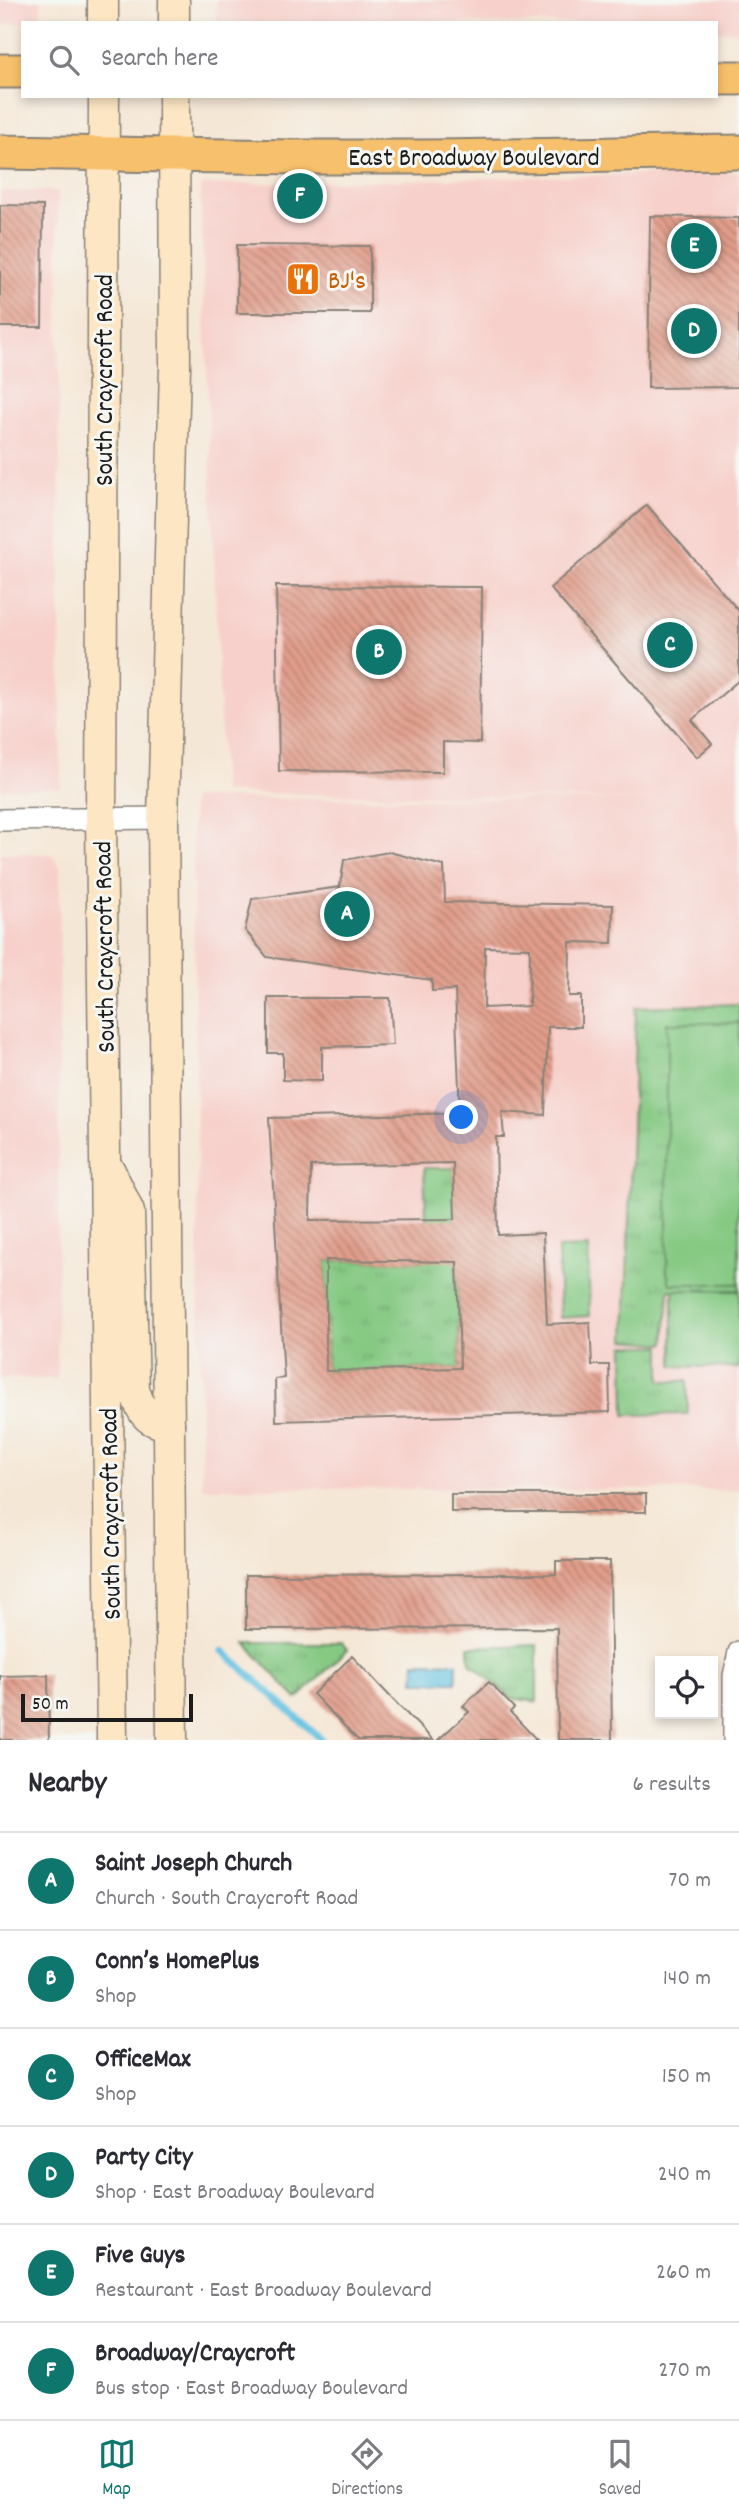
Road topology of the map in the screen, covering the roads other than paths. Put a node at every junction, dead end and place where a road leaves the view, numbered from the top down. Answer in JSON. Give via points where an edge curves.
{"nodes":[{"id":1,"x":103,"y":0,"type":"edge"},
{"id":2,"x":174,"y":0,"type":"edge"},
{"id":3,"x":103,"y":21,"type":"edge"},
{"id":4,"x":174,"y":21,"type":"edge"},
{"id":5,"x":0,"y":71,"type":"edge"},
{"id":6,"x":21,"y":71,"type":"edge"},
{"id":7,"x":718,"y":78,"type":"edge"},
{"id":8,"x":739,"y":78,"type":"edge"},
{"id":9,"x":104,"y":98,"type":"edge"},
{"id":10,"x":174,"y":98,"type":"edge"},
{"id":11,"x":0,"y":152,"type":"edge"},
{"id":12,"x":739,"y":152,"type":"edge"},
{"id":13,"x":104,"y":153,"type":"junction"},
{"id":14,"x":174,"y":156,"type":"junction"},
{"id":15,"x":101,"y":818,"type":"junction"},
{"id":16,"x":163,"y":818,"type":"junction"},
{"id":17,"x":0,"y":820,"type":"edge"},
{"id":18,"x":105,"y":1161,"type":"junction"},
{"id":19,"x":169,"y":1424,"type":"junction"},
{"id":20,"x":739,"y":1652,"type":"edge"},
{"id":21,"x":112,"y":1740,"type":"edge"},
{"id":22,"x":172,"y":1740,"type":"edge"},
{"id":23,"x":734,"y":1740,"type":"edge"}],
"edges":[{"from":1,"to":3,"type":"main road"},
{"from":2,"to":4,"type":"main road"},
{"from":5,"to":6,"type":"main road"},
{"from":7,"to":8,"type":"main road"},
{"from":9,"to":13,"type":"main road","name":"South Craycroft Road"},
{"from":10,"to":14,"type":"main road"},
{"from":11,"to":13,"type":"main road","name":"East Broadway Boulevard"},
{"from":12,"to":14,"type":"main road","name":"East Broadway Boulevard","via":[[546,157]]},
{"from":13,"to":14,"type":"main road","name":"East Broadway Boulevard"},
{"from":13,"to":15,"type":"main road","name":"South Craycroft Road"},
{"from":14,"to":16,"type":"main road","via":[[175,367]]},
{"from":15,"to":16,"type":"street"},
{"from":15,"to":17,"type":"street"},
{"from":15,"to":18,"type":"main road","name":"South Craycroft Road"},
{"from":16,"to":19,"type":"main road"},
{"from":18,"to":19,"type":"main road","via":[[129,1212],[134,1390],[143,1413],[156,1423]]},
{"from":18,"to":21,"type":"main road","name":"South Craycroft Road"},
{"from":19,"to":22,"type":"main road"},
{"from":20,"to":23,"type":"street","via":[[734,1676]]}]}
